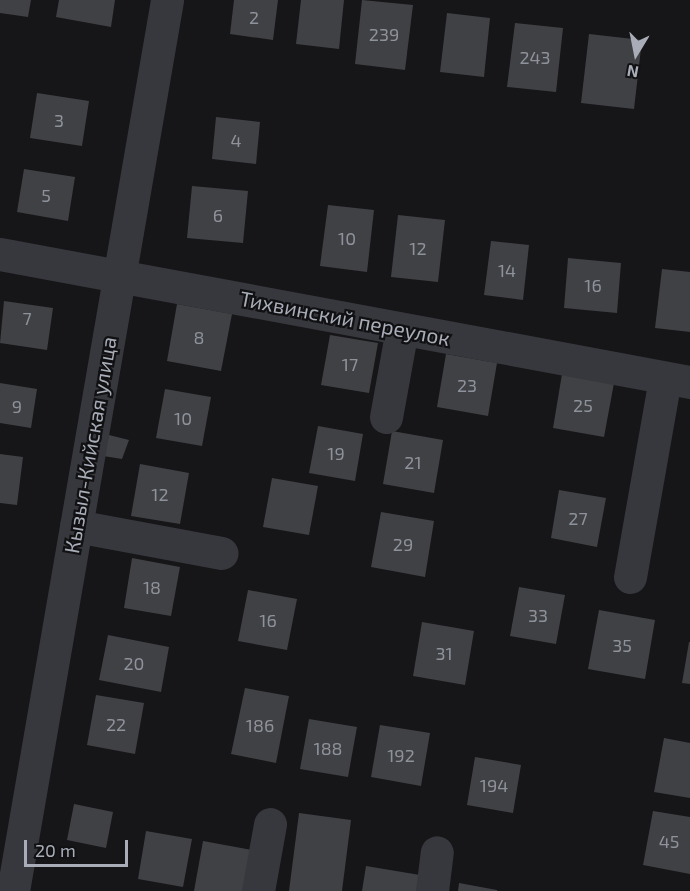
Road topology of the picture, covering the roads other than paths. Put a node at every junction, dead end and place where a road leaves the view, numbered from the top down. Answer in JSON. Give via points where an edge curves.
{"nodes":[{"id":1,"x":167,"y":0,"type":"edge"},
{"id":2,"x":0,"y":254,"type":"edge"},
{"id":3,"x":119,"y":276,"type":"junction"},
{"id":4,"x":402,"y":328,"type":"junction"},
{"id":5,"x":678,"y":380,"type":"edge"},
{"id":6,"x":386,"y":417,"type":"dead end"},
{"id":7,"x":76,"y":526,"type":"junction"},
{"id":8,"x":222,"y":553,"type":"dead end"},
{"id":9,"x":630,"y":578,"type":"dead end"},
{"id":10,"x":270,"y":824,"type":"dead end"},
{"id":11,"x":437,"y":852,"type":"dead end"},
{"id":12,"x":14,"y":891,"type":"edge"},
{"id":13,"x":258,"y":891,"type":"edge"},
{"id":14,"x":432,"y":891,"type":"edge"}],
"edges":[{"from":1,"to":3,"type":"street","name":"Кызыл-Кийская улица"},
{"from":2,"to":3,"type":"street","name":"Тихвинский переулок"},
{"from":3,"to":4,"type":"street","name":"Тихвинский переулок"},
{"from":3,"to":7,"type":"street","name":"Кызыл-Кийская улица"},
{"from":4,"to":5,"type":"street","name":"Тихвинский переулок"},
{"from":4,"to":6,"type":"street"},
{"from":5,"to":9,"type":"street"},
{"from":7,"to":8,"type":"street"},
{"from":7,"to":12,"type":"street","name":"Кызыл-Кийская улица"},
{"from":10,"to":13,"type":"street"},
{"from":11,"to":14,"type":"street"}]}
